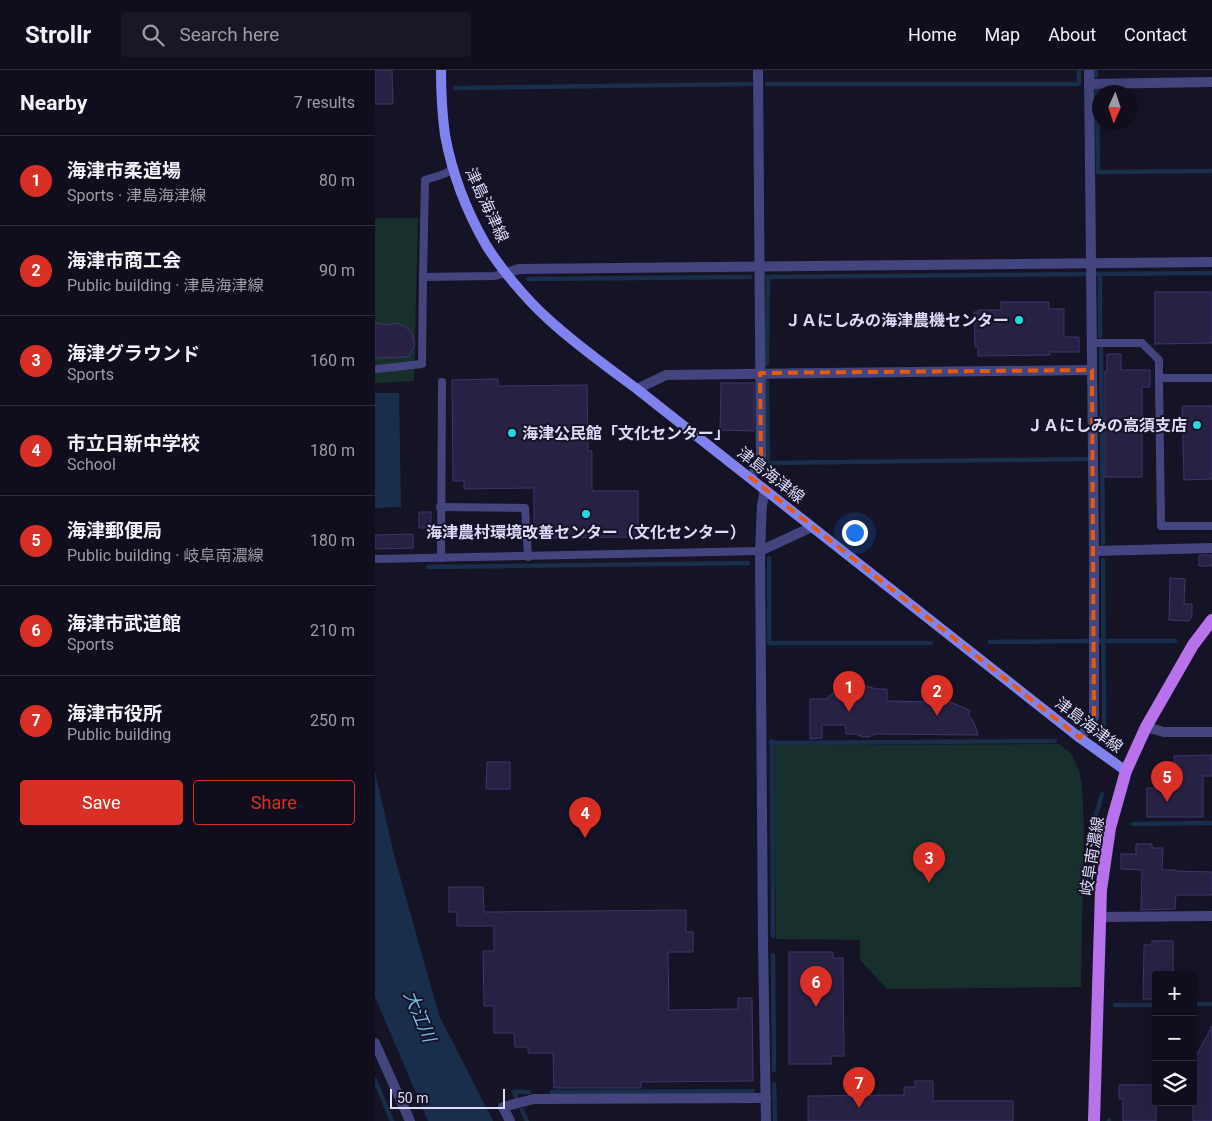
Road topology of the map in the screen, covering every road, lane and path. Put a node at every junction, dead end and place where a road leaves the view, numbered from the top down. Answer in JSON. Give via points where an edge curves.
{"nodes":[{"id":1,"x":441,"y":70,"type":"edge"},
{"id":2,"x":758,"y":70,"type":"edge"},
{"id":3,"x":1089,"y":70,"type":"edge"},
{"id":4,"x":1212,"y":82,"type":"edge"},
{"id":5,"x":1089,"y":84,"type":"junction"},
{"id":6,"x":453,"y":169,"type":"junction"},
{"id":7,"x":1212,"y":262,"type":"edge"},
{"id":8,"x":1091,"y":263,"type":"junction"},
{"id":9,"x":759,"y":266,"type":"junction"},
{"id":10,"x":507,"y":273,"type":"junction"},
{"id":11,"x":423,"y":277,"type":"junction"},
{"id":12,"x":1091,"y":343,"type":"junction"},
{"id":13,"x":377,"y":369,"type":"dead end"},
{"id":14,"x":1092,"y":370,"type":"junction"},
{"id":15,"x":760,"y":373,"type":"junction"},
{"id":16,"x":1159,"y":378,"type":"junction"},
{"id":17,"x":1212,"y":378,"type":"edge"},
{"id":18,"x":442,"y":382,"type":"dead end"},
{"id":19,"x":637,"y":389,"type":"junction"},
{"id":20,"x":749,"y":477,"type":"junction"},
{"id":21,"x":765,"y":490,"type":"junction"},
{"id":22,"x":440,"y":507,"type":"junction"},
{"id":23,"x":1212,"y":526,"type":"edge"},
{"id":24,"x":812,"y":527,"type":"junction"},
{"id":25,"x":1212,"y":548,"type":"edge"},
{"id":26,"x":760,"y":551,"type":"junction"},
{"id":27,"x":1094,"y":551,"type":"junction"},
{"id":28,"x":528,"y":557,"type":"junction"},
{"id":29,"x":441,"y":558,"type":"junction"},
{"id":30,"x":375,"y":559,"type":"edge"},
{"id":31,"x":1212,"y":620,"type":"edge"},
{"id":32,"x":1146,"y":727,"type":"junction"},
{"id":33,"x":1212,"y":732,"type":"edge"},
{"id":34,"x":1080,"y":738,"type":"junction"},
{"id":35,"x":1126,"y":771,"type":"junction"},
{"id":36,"x":1212,"y":916,"type":"edge"},
{"id":37,"x":1100,"y":917,"type":"junction"},
{"id":38,"x":375,"y":1043,"type":"edge"},
{"id":39,"x":766,"y":1098,"type":"junction"},
{"id":40,"x":410,"y":1121,"type":"edge"},
{"id":41,"x":510,"y":1121,"type":"edge"},
{"id":42,"x":766,"y":1121,"type":"edge"},
{"id":43,"x":1094,"y":1121,"type":"edge"}],
"edges":[{"from":1,"to":6,"type":"main road","name":"津島海津線","via":[[445,135]]},
{"from":2,"to":9,"type":"street"},
{"from":3,"to":5,"type":"street"},
{"from":4,"to":5,"type":"street"},
{"from":5,"to":8,"type":"street"},
{"from":6,"to":10,"type":"main road","name":"津島海津線","via":[[487,246]]},
{"from":6,"to":11,"type":"lane","via":[[425,180]]},
{"from":7,"to":8,"type":"street"},
{"from":8,"to":9,"type":"street"},
{"from":8,"to":12,"type":"street"},
{"from":9,"to":10,"type":"street","via":[[519,269]]},
{"from":9,"to":15,"type":"street"},
{"from":10,"to":11,"type":"lane"},
{"from":10,"to":19,"type":"main road","name":"津島海津線","via":[[546,318]]},
{"from":11,"to":13,"type":"lane","via":[[422,364]]},
{"from":12,"to":14,"type":"street"},
{"from":12,"to":16,"type":"lane","via":[[1142,343],[1159,360]]},
{"from":14,"to":15,"type":"street"},
{"from":14,"to":27,"type":"street"},
{"from":15,"to":19,"type":"street","via":[[666,375]]},
{"from":15,"to":20,"type":"street","via":[[761,460]]},
{"from":16,"to":17,"type":"lane"},
{"from":16,"to":23,"type":"lane","via":[[1161,526]]},
{"from":18,"to":22,"type":"lane"},
{"from":19,"to":20,"type":"main road","name":"津島海津線"},
{"from":20,"to":21,"type":"main road","name":"津島海津線"},
{"from":21,"to":24,"type":"main road","name":"津島海津線"},
{"from":21,"to":26,"type":"street"},
{"from":22,"to":28,"type":"lane","via":[[525,508]]},
{"from":22,"to":29,"type":"lane"},
{"from":24,"to":26,"type":"street"},
{"from":24,"to":34,"type":"main road","name":"津島海津線"},
{"from":25,"to":27,"type":"street"},
{"from":26,"to":28,"type":"lane"},
{"from":26,"to":39,"type":"street"},
{"from":27,"to":34,"type":"street","via":[[1094,717]]},
{"from":28,"to":29,"type":"lane"},
{"from":29,"to":30,"type":"lane"},
{"from":31,"to":32,"type":"main road","name":"岐阜南濃線","via":[[1193,645]]},
{"from":32,"to":33,"type":"street","via":[[1164,732]]},
{"from":32,"to":35,"type":"main road","name":"岐阜南濃線"},
{"from":34,"to":35,"type":"main road","name":"津島海津線"},
{"from":35,"to":37,"type":"main road","name":"岐阜南濃線","via":[[1110,828]]},
{"from":36,"to":37,"type":"street"},
{"from":37,"to":43,"type":"main road","name":"岐阜南濃線"},
{"from":38,"to":40,"type":"street"},
{"from":39,"to":41,"type":"street","via":[[534,1099],[503,1107]]},
{"from":39,"to":42,"type":"street"}]}
